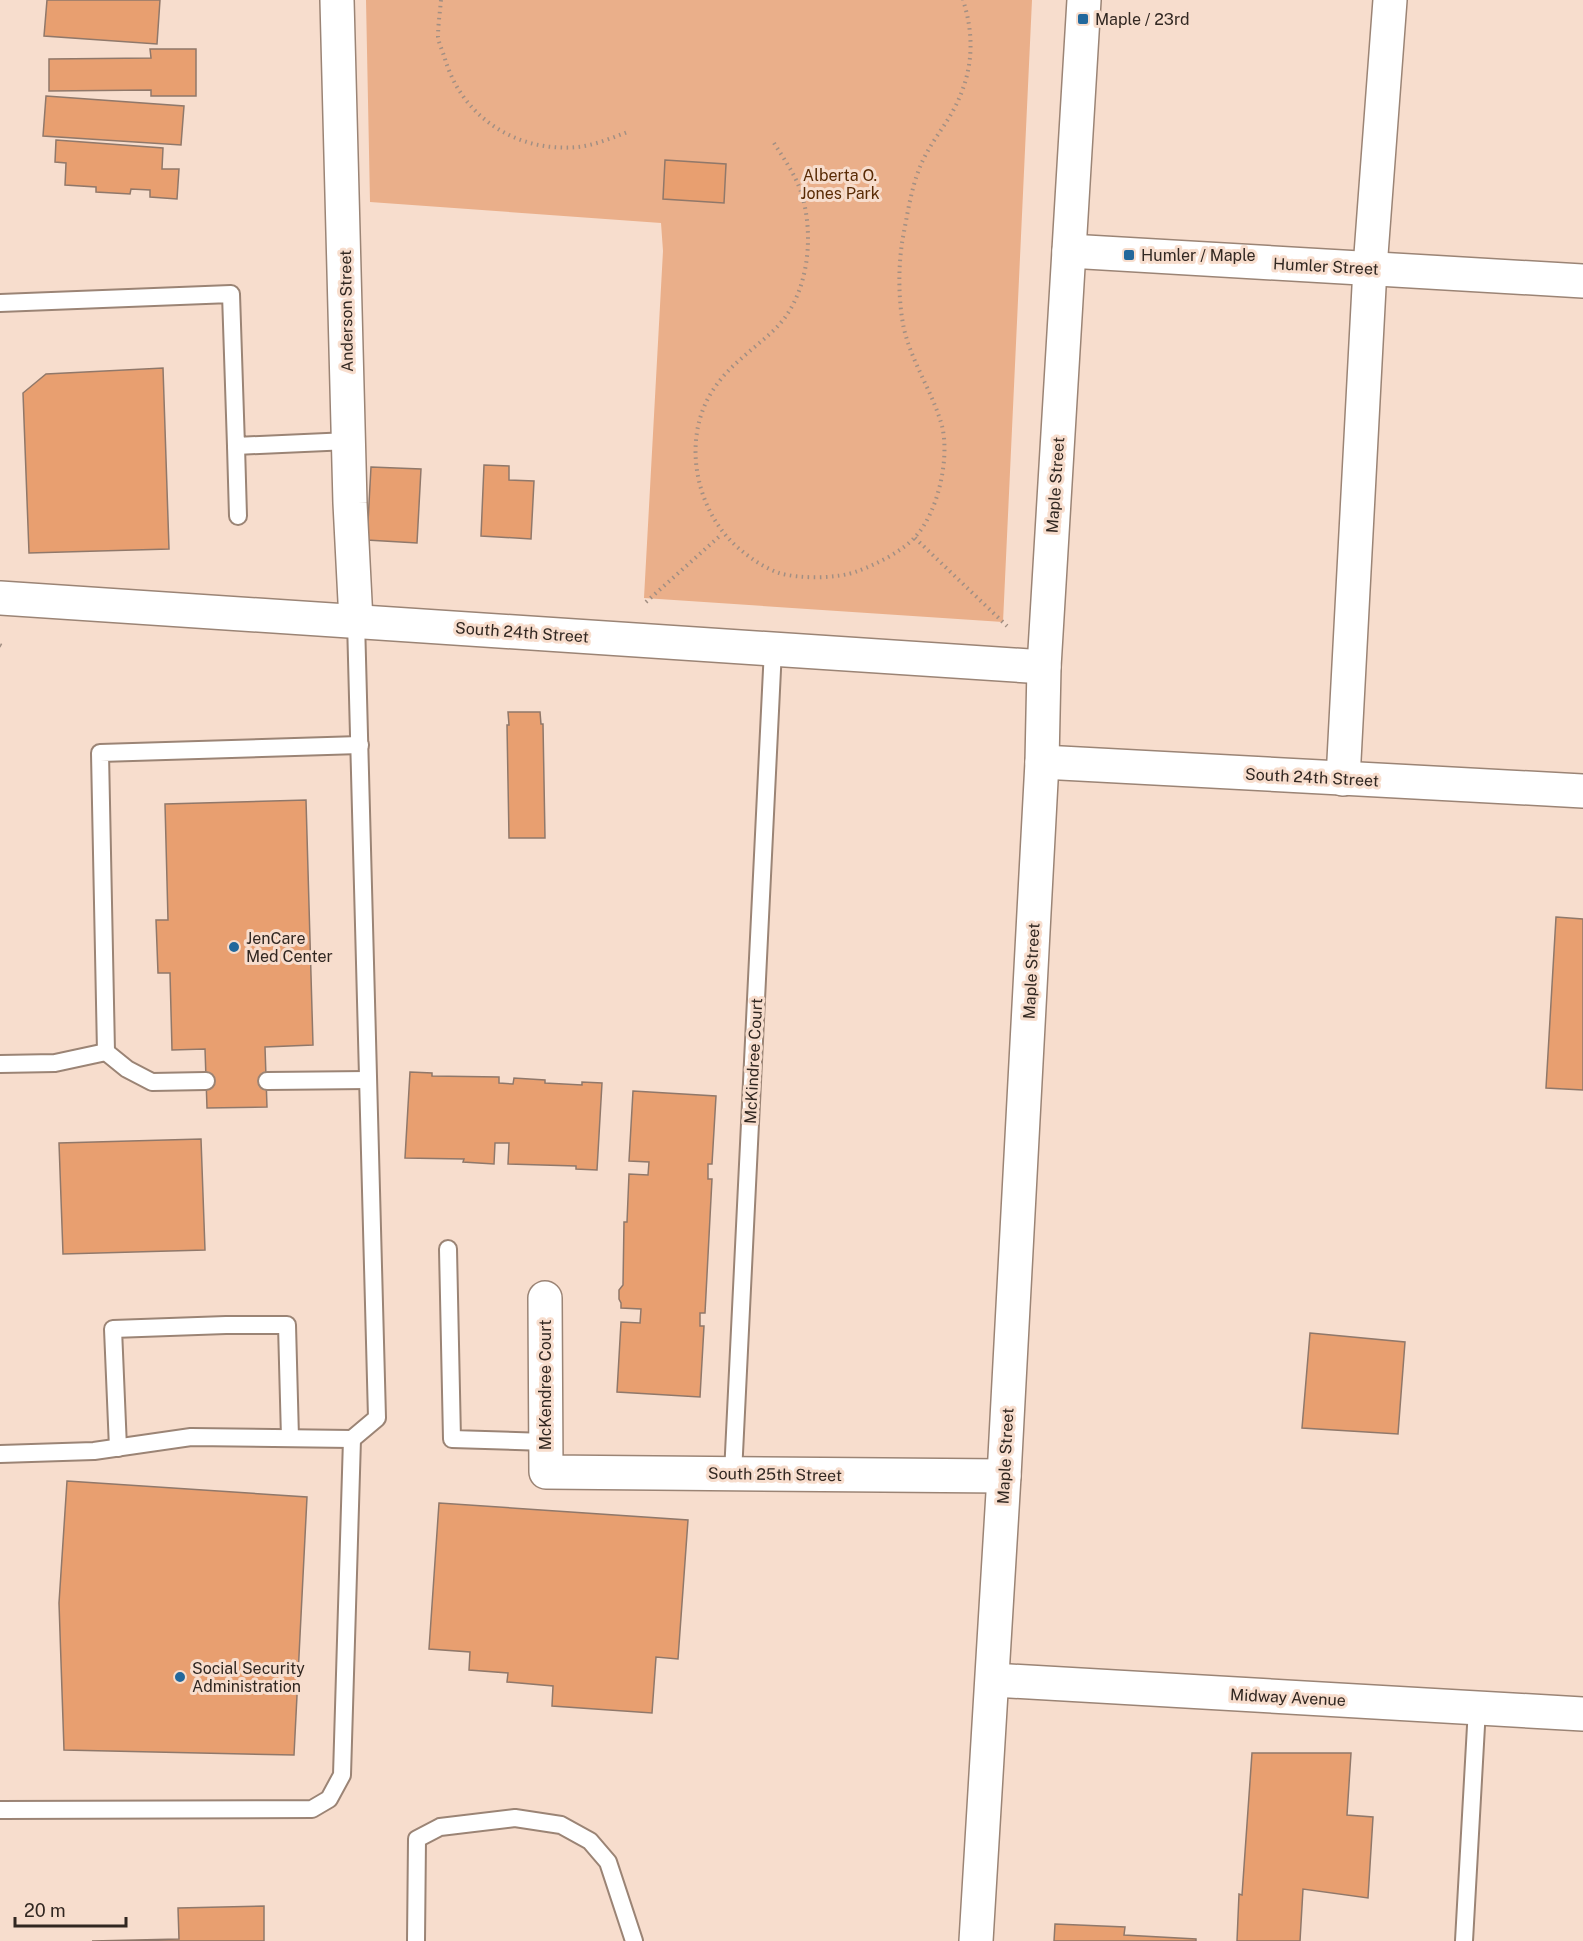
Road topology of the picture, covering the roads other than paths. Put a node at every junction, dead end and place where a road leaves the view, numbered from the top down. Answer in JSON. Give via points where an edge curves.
{"nodes":[{"id":1,"x":337,"y":0,"type":"edge"},
{"id":2,"x":1084,"y":0,"type":"edge"},
{"id":3,"x":1390,"y":0,"type":"edge"},
{"id":4,"x":1070,"y":251,"type":"junction"},
{"id":5,"x":1370,"y":268,"type":"junction"},
{"id":6,"x":1583,"y":281,"type":"edge"},
{"id":7,"x":0,"y":303,"type":"edge"},
{"id":8,"x":349,"y":441,"type":"junction"},
{"id":9,"x":236,"y":446,"type":"junction"},
{"id":10,"x":237,"y":516,"type":"dead end"},
{"id":11,"x":0,"y":598,"type":"edge"},
{"id":12,"x":356,"y":621,"type":"junction"},
{"id":13,"x":773,"y":649,"type":"junction"},
{"id":14,"x":1044,"y":667,"type":"junction"},
{"id":15,"x":360,"y":745,"type":"junction"},
{"id":16,"x":1042,"y":762,"type":"junction"},
{"id":17,"x":1343,"y":779,"type":"junction"},
{"id":18,"x":1583,"y":791,"type":"edge"},
{"id":19,"x":106,"y":1052,"type":"junction"},
{"id":20,"x":0,"y":1064,"type":"edge"},
{"id":21,"x":368,"y":1080,"type":"junction"},
{"id":22,"x":267,"y":1081,"type":"dead end"},
{"id":23,"x":206,"y":1082,"type":"dead end"},
{"id":24,"x":448,"y":1249,"type":"dead end"},
{"id":25,"x":545,"y":1298,"type":"dead end"},
{"id":26,"x":290,"y":1438,"type":"junction"},
{"id":27,"x":352,"y":1439,"type":"junction"},
{"id":28,"x":118,"y":1448,"type":"junction"},
{"id":29,"x":0,"y":1454,"type":"edge"},
{"id":30,"x":546,"y":1457,"type":"junction"},
{"id":31,"x":734,"y":1474,"type":"junction"},
{"id":32,"x":1004,"y":1476,"type":"junction"},
{"id":33,"x":993,"y":1680,"type":"junction"},
{"id":34,"x":1477,"y":1708,"type":"junction"},
{"id":35,"x":1583,"y":1714,"type":"edge"},
{"id":36,"x":0,"y":1810,"type":"edge"},
{"id":37,"x":416,"y":1941,"type":"edge"},
{"id":38,"x":634,"y":1941,"type":"edge"},
{"id":39,"x":976,"y":1941,"type":"edge"},
{"id":40,"x":1464,"y":1941,"type":"edge"}],
"edges":[{"from":1,"to":8,"type":"street","name":"Anderson Street"},
{"from":2,"to":4,"type":"street","name":"Maple Street"},
{"from":3,"to":5,"type":"street"},
{"from":4,"to":5,"type":"street","name":"Humler Street"},
{"from":4,"to":14,"type":"street","name":"Maple Street"},
{"from":5,"to":6,"type":"street","name":"Humler Street"},
{"from":5,"to":17,"type":"street"},
{"from":7,"to":9,"type":"lane","via":[[231,294]]},
{"from":8,"to":9,"type":"lane"},
{"from":8,"to":12,"type":"street","name":"Anderson Street"},
{"from":9,"to":10,"type":"lane"},
{"from":11,"to":12,"type":"street","name":"South 24th Street"},
{"from":12,"to":13,"type":"street","name":"South 24th Street"},
{"from":12,"to":15,"type":"lane"},
{"from":13,"to":14,"type":"street","name":"South 24th Street"},
{"from":13,"to":31,"type":"lane","name":"McKindree Court"},
{"from":14,"to":16,"type":"street","name":"Maple Street"},
{"from":15,"to":19,"type":"lane","via":[[100,753]]},
{"from":15,"to":21,"type":"lane"},
{"from":16,"to":17,"type":"street","name":"South 24th Street"},
{"from":16,"to":32,"type":"street","name":"Maple Street"},
{"from":17,"to":18,"type":"street","name":"South 24th Street"},
{"from":19,"to":20,"type":"lane","via":[[54,1063]]},
{"from":19,"to":23,"type":"lane","via":[[152,1082]]},
{"from":21,"to":22,"type":"lane"},
{"from":21,"to":27,"type":"lane","via":[[377,1419]]},
{"from":24,"to":30,"type":"lane","via":[[452,1439]]},
{"from":25,"to":30,"type":"street","name":"McKendree Court"},
{"from":26,"to":27,"type":"lane"},
{"from":26,"to":28,"type":"lane","via":[[191,1437]]},
{"from":26,"to":28,"type":"lane","via":[[287,1325],[113,1329]]},
{"from":27,"to":36,"type":"lane","via":[[342,1775],[329,1799],[312,1809]]},
{"from":28,"to":29,"type":"lane"},
{"from":30,"to":31,"type":"street","name":"South 25th Street"},
{"from":31,"to":32,"type":"street","name":"South 25th Street"},
{"from":32,"to":33,"type":"street","name":"Maple Street"},
{"from":33,"to":34,"type":"street","name":"Midway Avenue"},
{"from":33,"to":39,"type":"street","name":"Maple Street"},
{"from":34,"to":35,"type":"street","name":"Midway Avenue"},
{"from":34,"to":40,"type":"lane"},
{"from":37,"to":38,"type":"lane","via":[[417,1839],[440,1827],[515,1818],[561,1825],[590,1841],[608,1862]]}]}
